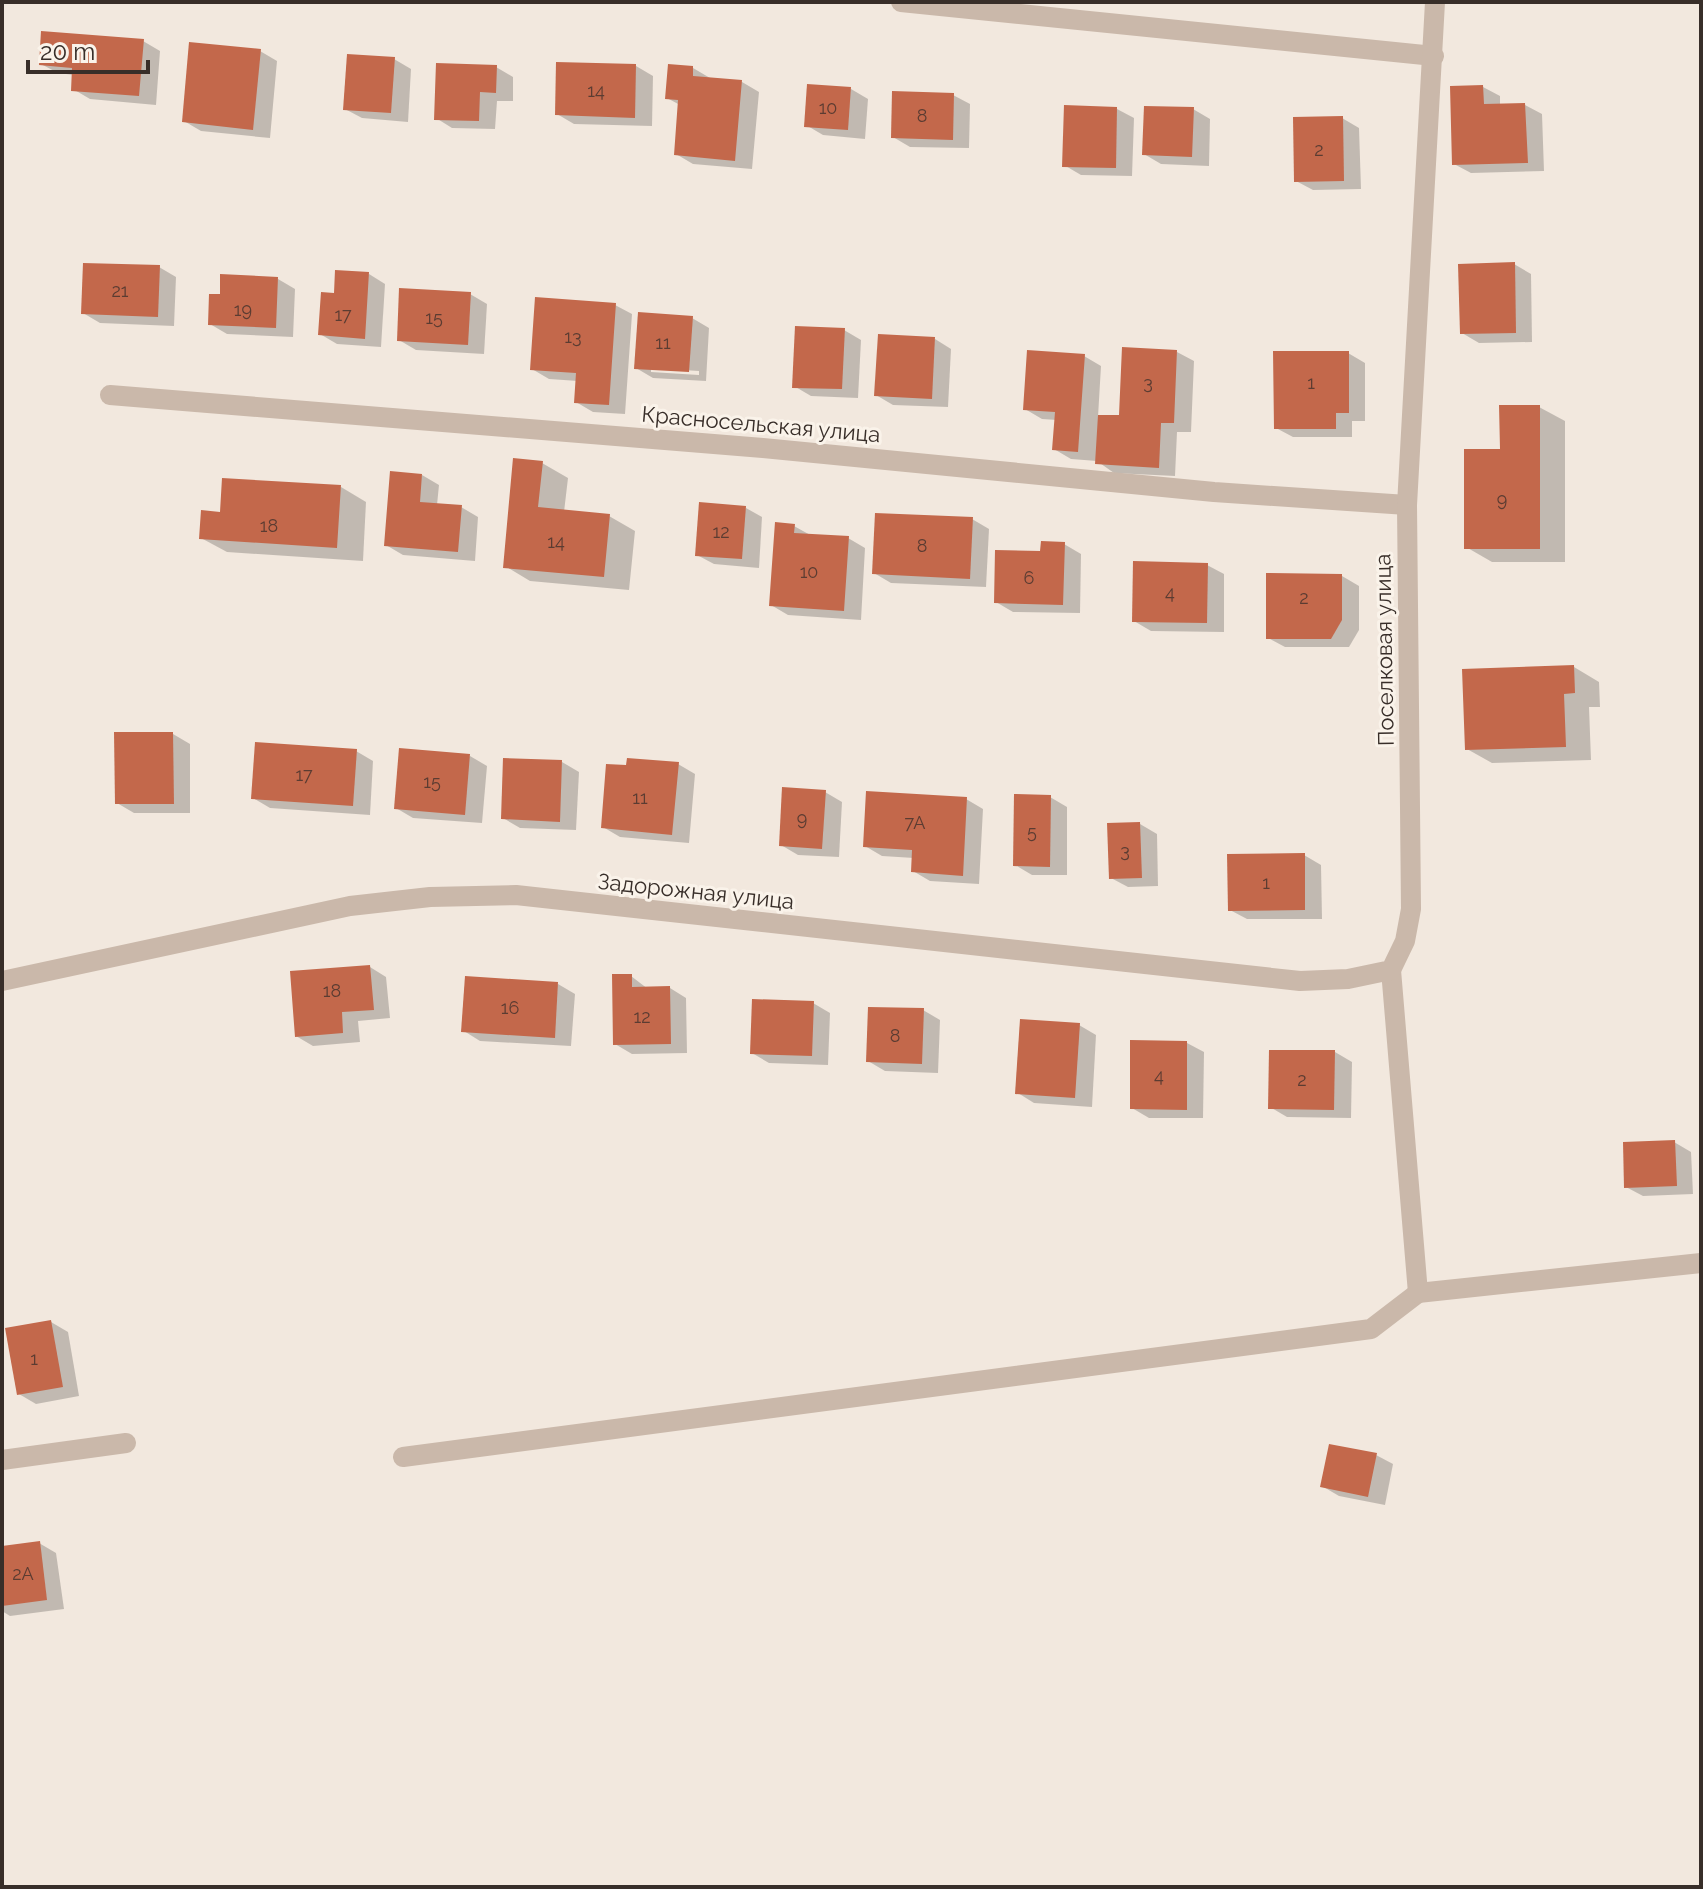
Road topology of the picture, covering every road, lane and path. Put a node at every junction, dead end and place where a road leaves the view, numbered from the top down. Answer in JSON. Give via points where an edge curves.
{"nodes":[{"id":1,"x":901,"y":2,"type":"edge"},
{"id":2,"x":1435,"y":2,"type":"edge"},
{"id":3,"x":1434,"y":56,"type":"junction"},
{"id":4,"x":110,"y":395,"type":"dead end"},
{"id":5,"x":1407,"y":505,"type":"junction"},
{"id":6,"x":1391,"y":970,"type":"junction"},
{"id":7,"x":2,"y":981,"type":"edge"},
{"id":8,"x":1701,"y":1263,"type":"edge"},
{"id":9,"x":1418,"y":1293,"type":"junction"},
{"id":10,"x":126,"y":1443,"type":"dead end"},
{"id":11,"x":403,"y":1457,"type":"dead end"},
{"id":12,"x":2,"y":1460,"type":"edge"}],
"edges":[{"from":1,"to":3,"type":"street"},
{"from":2,"to":3,"type":"street","name":"Поселковая улица"},
{"from":3,"to":5,"type":"street","name":"Поселковая улица"},
{"from":4,"to":5,"type":"street","name":"Красносельская улица"},
{"from":5,"to":6,"type":"street","name":"Поселковая улица","via":[[1411,909],[1405,941]]},
{"from":6,"to":7,"type":"street","name":"Задорожная улица","via":[[1300,981],[516,895],[350,906]]},
{"from":6,"to":9,"type":"street","name":"Поселковая улица"},
{"from":8,"to":9,"type":"street"},
{"from":9,"to":11,"type":"street","via":[[1371,1329]]},
{"from":10,"to":12,"type":"street"}]}
